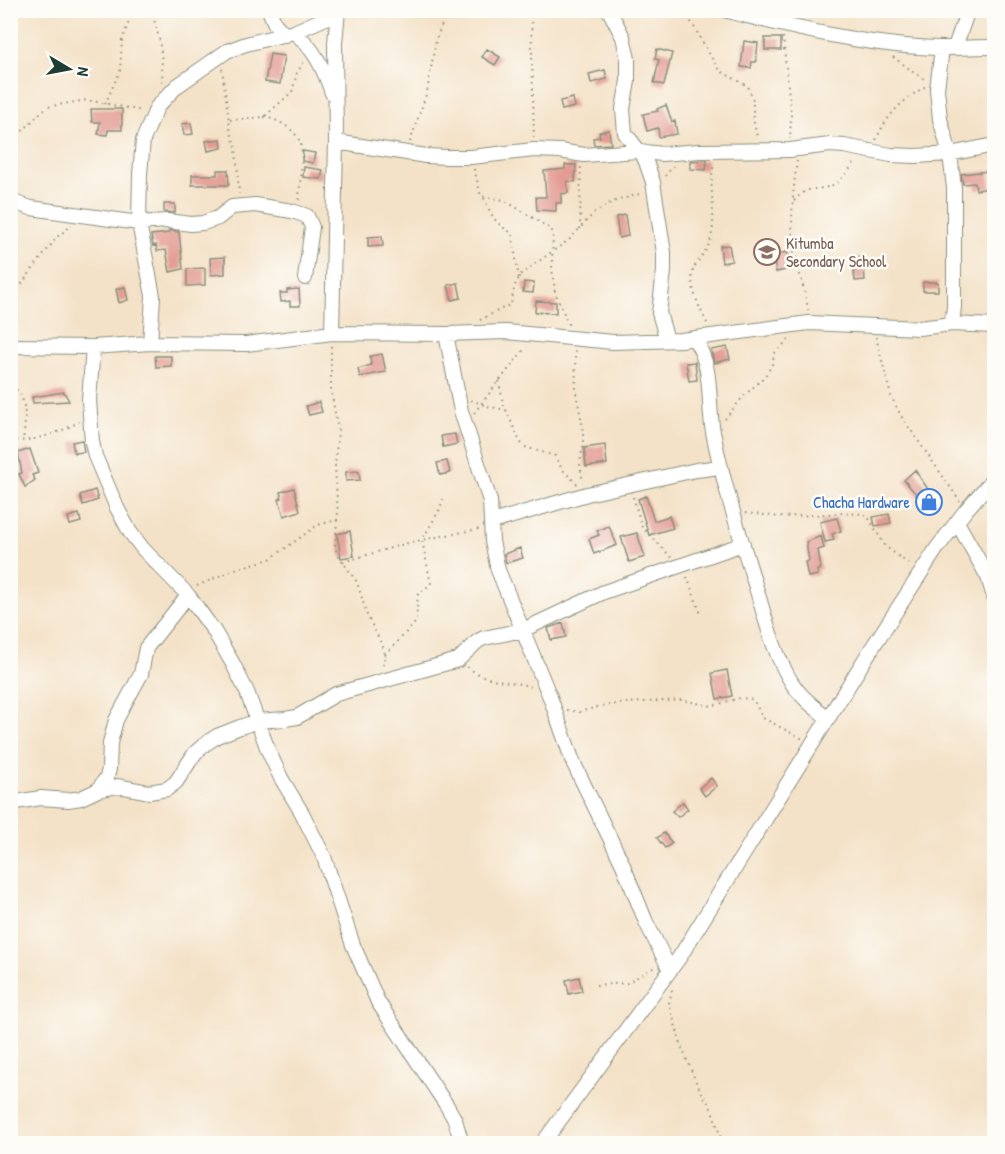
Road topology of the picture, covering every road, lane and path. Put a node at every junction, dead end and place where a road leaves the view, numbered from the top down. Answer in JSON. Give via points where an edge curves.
{"nodes":[{"id":1,"x":18,"y":10,"type":"edge"},
{"id":2,"x":133,"y":10,"type":"edge"},
{"id":3,"x":150,"y":10,"type":"edge"},
{"id":4,"x":269,"y":10,"type":"edge"},
{"id":5,"x":448,"y":10,"type":"edge"},
{"id":6,"x":531,"y":10,"type":"edge"},
{"id":7,"x":609,"y":10,"type":"edge"},
{"id":8,"x":676,"y":10,"type":"edge"},
{"id":9,"x":724,"y":10,"type":"edge"},
{"id":10,"x":968,"y":10,"type":"edge"},
{"id":11,"x":338,"y":12,"type":"edge"},
{"id":12,"x":783,"y":25,"type":"junction"},
{"id":13,"x":290,"y":34,"type":"junction"},
{"id":14,"x":994,"y":47,"type":"edge"},
{"id":15,"x":949,"y":48,"type":"junction"},
{"id":16,"x":314,"y":52,"type":"junction"},
{"id":17,"x":888,"y":54,"type":"dead end"},
{"id":18,"x":219,"y":56,"type":"junction"},
{"id":19,"x":10,"y":78,"type":"edge"},
{"id":20,"x":336,"y":101,"type":"junction"},
{"id":21,"x":160,"y":103,"type":"junction"},
{"id":22,"x":105,"y":104,"type":"junction"},
{"id":23,"x":264,"y":117,"type":"junction"},
{"id":24,"x":230,"y":120,"type":"junction"},
{"id":25,"x":336,"y":142,"type":"junction"},
{"id":26,"x":10,"y":144,"type":"edge"},
{"id":27,"x":994,"y":145,"type":"edge"},
{"id":28,"x":534,"y":150,"type":"junction"},
{"id":29,"x":763,"y":150,"type":"junction"},
{"id":30,"x":794,"y":150,"type":"junction"},
{"id":31,"x":867,"y":150,"type":"junction"},
{"id":32,"x":638,"y":151,"type":"junction"},
{"id":33,"x":717,"y":151,"type":"junction"},
{"id":34,"x":407,"y":153,"type":"junction"},
{"id":35,"x":683,"y":153,"type":"junction"},
{"id":36,"x":950,"y":154,"type":"junction"},
{"id":37,"x":584,"y":155,"type":"junction"},
{"id":38,"x":471,"y":157,"type":"junction"},
{"id":39,"x":653,"y":191,"type":"junction"},
{"id":40,"x":484,"y":198,"type":"junction"},
{"id":41,"x":10,"y":201,"type":"edge"},
{"id":42,"x":794,"y":201,"type":"junction"},
{"id":43,"x":237,"y":206,"type":"junction"},
{"id":44,"x":299,"y":213,"type":"junction"},
{"id":45,"x":83,"y":216,"type":"junction"},
{"id":46,"x":139,"y":224,"type":"junction"},
{"id":47,"x":580,"y":229,"type":"junction"},
{"id":48,"x":553,"y":250,"type":"junction"},
{"id":49,"x":305,"y":278,"type":"dead end"},
{"id":50,"x":519,"y":278,"type":"junction"},
{"id":51,"x":10,"y":305,"type":"edge"},
{"id":52,"x":475,"y":323,"type":"dead end"},
{"id":53,"x":809,"y":323,"type":"junction"},
{"id":54,"x":957,"y":324,"type":"junction"},
{"id":55,"x":874,"y":326,"type":"junction"},
{"id":56,"x":994,"y":326,"type":"edge"},
{"id":57,"x":332,"y":333,"type":"junction"},
{"id":58,"x":446,"y":334,"type":"junction"},
{"id":59,"x":535,"y":335,"type":"junction"},
{"id":60,"x":793,"y":336,"type":"dead end"},
{"id":61,"x":575,"y":339,"type":"junction"},
{"id":62,"x":700,"y":339,"type":"junction"},
{"id":63,"x":667,"y":340,"type":"junction"},
{"id":64,"x":150,"y":344,"type":"junction"},
{"id":65,"x":10,"y":346,"type":"edge"},
{"id":66,"x":93,"y":347,"type":"junction"},
{"id":67,"x":499,"y":381,"type":"junction"},
{"id":68,"x":10,"y":389,"type":"edge"},
{"id":69,"x":458,"y":394,"type":"junction"},
{"id":70,"x":481,"y":404,"type":"junction"},
{"id":71,"x":506,"y":410,"type":"junction"},
{"id":72,"x":90,"y":417,"type":"junction"},
{"id":73,"x":714,"y":434,"type":"junction"},
{"id":74,"x":10,"y":441,"type":"edge"},
{"id":75,"x":23,"y":441,"type":"junction"},
{"id":76,"x":722,"y":467,"type":"junction"},
{"id":77,"x":994,"y":478,"type":"edge"},
{"id":78,"x":630,"y":484,"type":"junction"},
{"id":79,"x":586,"y":492,"type":"junction"},
{"id":80,"x":443,"y":499,"type":"dead end"},
{"id":81,"x":966,"y":510,"type":"junction"},
{"id":82,"x":734,"y":512,"type":"junction"},
{"id":83,"x":337,"y":520,"type":"junction"},
{"id":84,"x":492,"y":522,"type":"junction"},
{"id":85,"x":957,"y":522,"type":"junction"},
{"id":86,"x":422,"y":540,"type":"junction"},
{"id":87,"x":743,"y":544,"type":"junction"},
{"id":88,"x":343,"y":562,"type":"junction"},
{"id":89,"x":679,"y":565,"type":"junction"},
{"id":90,"x":922,"y":571,"type":"junction"},
{"id":91,"x":188,"y":595,"type":"junction"},
{"id":92,"x":994,"y":597,"type":"edge"},
{"id":93,"x":701,"y":614,"type":"dead end"},
{"id":94,"x":523,"y":630,"type":"junction"},
{"id":95,"x":385,"y":655,"type":"junction"},
{"id":96,"x":458,"y":660,"type":"junction"},
{"id":97,"x":376,"y":681,"type":"junction"},
{"id":98,"x":552,"y":700,"type":"junction"},
{"id":99,"x":828,"y":718,"type":"junction"},
{"id":100,"x":258,"y":721,"type":"junction"},
{"id":101,"x":813,"y":744,"type":"junction"},
{"id":102,"x":98,"y":790,"type":"junction"},
{"id":103,"x":10,"y":803,"type":"edge"},
{"id":104,"x":669,"y":971,"type":"junction"},
{"id":105,"x":596,"y":985,"type":"dead end"},
{"id":106,"x":462,"y":1143,"type":"edge"},
{"id":107,"x":542,"y":1143,"type":"edge"},
{"id":108,"x":723,"y":1143,"type":"edge"}],
"edges":[{"from":1,"to":19,"type":"path"},
{"from":2,"to":22,"type":"path","via":[[122,41],[120,71]]},
{"from":3,"to":21,"type":"path","via":[[163,72]]},
{"from":4,"to":13,"type":"street","via":[[275,24]]},
{"from":5,"to":34,"type":"path","via":[[436,39],[427,92]]},
{"from":6,"to":28,"type":"path"},
{"from":7,"to":32,"type":"street","via":[[623,37],[628,59],[625,133]]},
{"from":8,"to":29,"type":"path","via":[[692,23],[722,72],[748,86],[756,134]]},
{"from":9,"to":12,"type":"street"},
{"from":10,"to":15,"type":"street"},
{"from":11,"to":13,"type":"street"},
{"from":11,"to":20,"type":"street"},
{"from":12,"to":15,"type":"street"},
{"from":12,"to":30,"type":"path"},
{"from":13,"to":16,"type":"street"},
{"from":13,"to":18,"type":"street","via":[[246,44]]},
{"from":14,"to":15,"type":"street"},
{"from":15,"to":36,"type":"street","via":[[937,89]]},
{"from":16,"to":20,"type":"street"},
{"from":16,"to":23,"type":"path","via":[[297,73],[292,92]]},
{"from":17,"to":31,"type":"path","via":[[929,84],[888,116]]},
{"from":18,"to":21,"type":"street"},
{"from":18,"to":24,"type":"path"},
{"from":20,"to":25,"type":"street"},
{"from":21,"to":22,"type":"path","via":[[145,111]]},
{"from":21,"to":46,"type":"street","via":[[143,140]]},
{"from":22,"to":26,"type":"path","via":[[87,100],[51,106]]},
{"from":23,"to":24,"type":"path"},
{"from":23,"to":44,"type":"path","via":[[289,128],[301,144]]},
{"from":24,"to":43,"type":"path","via":[[238,172]]},
{"from":25,"to":34,"type":"street"},
{"from":25,"to":57,"type":"street"},
{"from":27,"to":36,"type":"street"},
{"from":28,"to":37,"type":"street"},
{"from":28,"to":38,"type":"street"},
{"from":29,"to":30,"type":"street"},
{"from":29,"to":33,"type":"street"},
{"from":30,"to":31,"type":"street","via":[[830,146]]},
{"from":30,"to":42,"type":"path"},
{"from":31,"to":36,"type":"street","via":[[903,156]]},
{"from":31,"to":42,"type":"path","via":[[834,185],[804,191]]},
{"from":32,"to":35,"type":"street"},
{"from":32,"to":37,"type":"street"},
{"from":32,"to":39,"type":"street","via":[[650,171]]},
{"from":33,"to":35,"type":"street"},
{"from":33,"to":62,"type":"path","via":[[711,175],[712,235],[709,248],[692,276],[698,307],[706,322]]},
{"from":34,"to":38,"type":"street"},
{"from":35,"to":39,"type":"path"},
{"from":36,"to":54,"type":"street"},
{"from":37,"to":47,"type":"path","via":[[580,169]]},
{"from":38,"to":40,"type":"path"},
{"from":39,"to":47,"type":"path","via":[[612,202],[594,213]]},
{"from":39,"to":63,"type":"street","via":[[664,253],[659,313]]},
{"from":40,"to":48,"type":"path","via":[[504,200],[551,229]]},
{"from":40,"to":50,"type":"path","via":[[494,221],[512,233]]},
{"from":41,"to":45,"type":"street"},
{"from":42,"to":53,"type":"path","via":[[794,248]]},
{"from":43,"to":44,"type":"street","via":[[266,205]]},
{"from":43,"to":46,"type":"street","via":[[218,219],[203,223]]},
{"from":44,"to":49,"type":"street","via":[[307,216],[312,227]]},
{"from":45,"to":46,"type":"street"},
{"from":45,"to":51,"type":"path","via":[[57,237]]},
{"from":46,"to":64,"type":"street","via":[[153,296]]},
{"from":47,"to":48,"type":"path"},
{"from":48,"to":50,"type":"path"},
{"from":48,"to":61,"type":"path","via":[[555,292]]},
{"from":50,"to":52,"type":"path","via":[[511,304]]},
{"from":53,"to":55,"type":"street"},
{"from":53,"to":62,"type":"street"},
{"from":54,"to":55,"type":"street","via":[[919,328]]},
{"from":54,"to":56,"type":"street"},
{"from":55,"to":81,"type":"path","via":[[891,396]]},
{"from":57,"to":58,"type":"street"},
{"from":57,"to":64,"type":"street","via":[[246,344]]},
{"from":57,"to":83,"type":"path","via":[[330,372],[338,429]]},
{"from":58,"to":59,"type":"street"},
{"from":58,"to":69,"type":"street"},
{"from":59,"to":61,"type":"street"},
{"from":59,"to":67,"type":"path"},
{"from":60,"to":73,"type":"path","via":[[777,350],[765,376]]},
{"from":61,"to":63,"type":"street"},
{"from":61,"to":79,"type":"path","via":[[576,392],[584,439],[580,464]]},
{"from":62,"to":63,"type":"street"},
{"from":62,"to":73,"type":"street","via":[[707,365]]},
{"from":64,"to":66,"type":"street"},
{"from":65,"to":66,"type":"street"},
{"from":66,"to":72,"type":"street"},
{"from":67,"to":70,"type":"path"},
{"from":67,"to":71,"type":"path"},
{"from":68,"to":75,"type":"path","via":[[17,390],[22,397],[26,422]]},
{"from":69,"to":70,"type":"path"},
{"from":69,"to":84,"type":"street","via":[[490,501]]},
{"from":70,"to":71,"type":"path"},
{"from":71,"to":79,"type":"path","via":[[522,445],[555,456]]},
{"from":72,"to":75,"type":"path"},
{"from":72,"to":91,"type":"street","via":[[96,456],[126,524],[143,549]]},
{"from":73,"to":76,"type":"street"},
{"from":74,"to":75,"type":"path"},
{"from":76,"to":78,"type":"street"},
{"from":76,"to":82,"type":"street"},
{"from":77,"to":81,"type":"street"},
{"from":78,"to":79,"type":"street"},
{"from":78,"to":89,"type":"path","via":[[642,527]]},
{"from":79,"to":84,"type":"street"},
{"from":80,"to":86,"type":"path"},
{"from":81,"to":85,"type":"street"},
{"from":82,"to":87,"type":"street"},
{"from":82,"to":90,"type":"path","via":[[782,517],[864,514],[885,546]]},
{"from":83,"to":88,"type":"path","via":[[334,547]]},
{"from":83,"to":91,"type":"path","via":[[318,525],[270,559],[208,579]]},
{"from":84,"to":86,"type":"path","via":[[477,530]]},
{"from":84,"to":94,"type":"street","via":[[498,570]]},
{"from":85,"to":90,"type":"street"},
{"from":85,"to":92,"type":"street","via":[[988,577]]},
{"from":86,"to":88,"type":"path"},
{"from":86,"to":95,"type":"path","via":[[431,584],[418,594],[416,621]]},
{"from":87,"to":89,"type":"street"},
{"from":87,"to":99,"type":"street","via":[[784,668],[803,697]]},
{"from":88,"to":95,"type":"path","via":[[357,582]]},
{"from":89,"to":93,"type":"path"},
{"from":89,"to":94,"type":"street","via":[[604,592]]},
{"from":90,"to":99,"type":"street"},
{"from":91,"to":100,"type":"street","via":[[219,639]]},
{"from":91,"to":102,"type":"street","via":[[146,648],[141,674],[116,720],[107,777]]},
{"from":94,"to":96,"type":"street","via":[[478,641]]},
{"from":94,"to":98,"type":"street"},
{"from":95,"to":97,"type":"path"},
{"from":96,"to":97,"type":"street"},
{"from":96,"to":98,"type":"path","via":[[479,676],[541,690]]},
{"from":97,"to":100,"type":"street","via":[[336,694],[297,717]]},
{"from":98,"to":101,"type":"path","via":[[579,712],[625,703],[681,700],[712,706],[750,699],[763,718]]},
{"from":98,"to":104,"type":"street","via":[[573,762]]},
{"from":99,"to":101,"type":"street"},
{"from":100,"to":102,"type":"street","via":[[204,745],[167,789],[149,792],[118,786]]},
{"from":100,"to":106,"type":"street","via":[[281,778],[324,857],[353,945],[378,1002],[447,1106]]},
{"from":101,"to":104,"type":"street"},
{"from":102,"to":103,"type":"street","via":[[68,800],[41,798]]},
{"from":104,"to":105,"type":"path","via":[[627,983]]},
{"from":104,"to":107,"type":"street"},
{"from":104,"to":108,"type":"path","via":[[669,1003],[682,1048]]}]}
